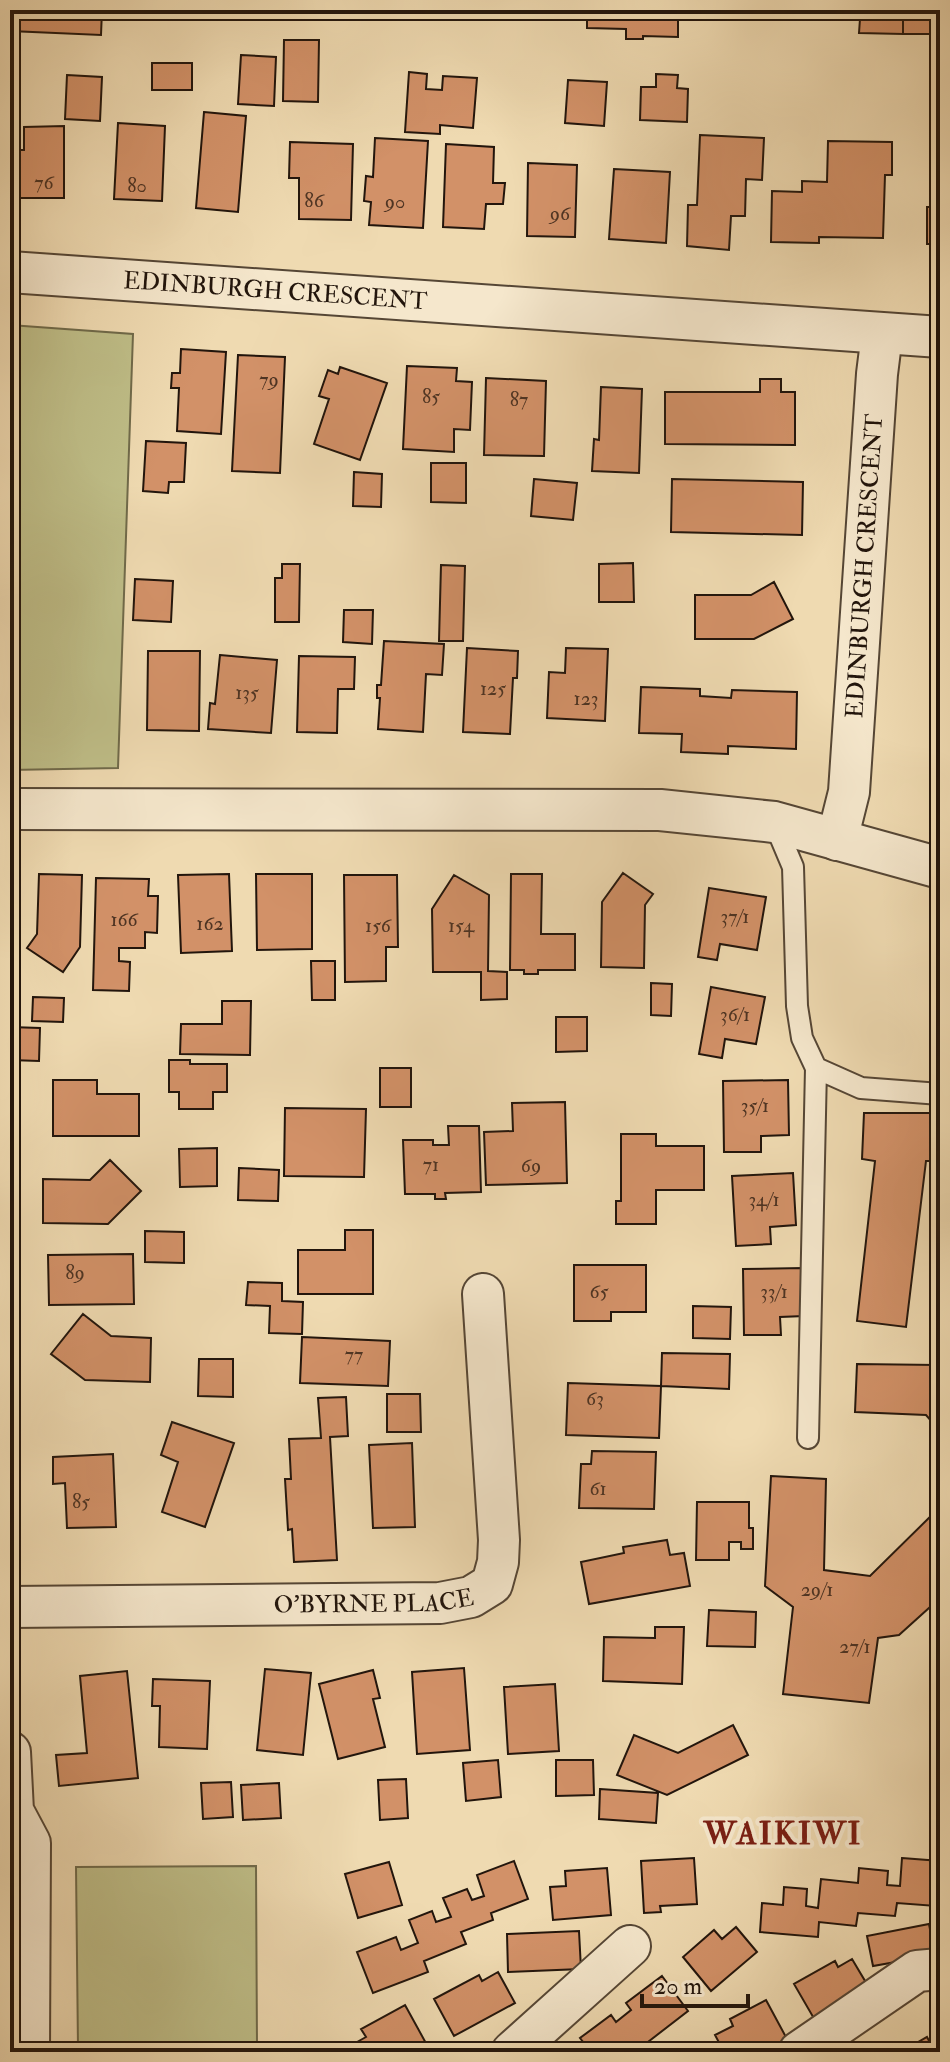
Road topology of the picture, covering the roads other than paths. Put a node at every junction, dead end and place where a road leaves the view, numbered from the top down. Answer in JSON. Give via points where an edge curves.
{"nodes":[{"id":1,"x":10,"y":272,"type":"edge"},
{"id":2,"x":882,"y":334,"type":"junction"},
{"id":3,"x":940,"y":337,"type":"edge"},
{"id":4,"x":10,"y":809,"type":"edge"},
{"id":5,"x":774,"y":822,"type":"junction"},
{"id":6,"x":837,"y":840,"type":"junction"},
{"id":7,"x":940,"y":868,"type":"edge"},
{"id":8,"x":816,"y":1068,"type":"junction"},
{"id":9,"x":940,"y":1094,"type":"edge"},
{"id":10,"x":483,"y":1294,"type":"dead end"},
{"id":11,"x":808,"y":1438,"type":"dead end"},
{"id":12,"x":10,"y":1607,"type":"edge"},
{"id":13,"x":10,"y":1752,"type":"edge"},
{"id":14,"x":12,"y":1812,"type":"edge"},
{"id":15,"x":630,"y":1946,"type":"dead end"},
{"id":16,"x":940,"y":1969,"type":"edge"},
{"id":17,"x":29,"y":2052,"type":"edge"},
{"id":18,"x":512,"y":2052,"type":"edge"},
{"id":19,"x":799,"y":2052,"type":"edge"}],
"edges":[{"from":1,"to":2,"type":"street","name":"EDINBURGH CRESCENT"},
{"from":2,"to":3,"type":"street"},
{"from":2,"to":6,"type":"street","name":"EDINBURGH CRESCENT","via":[[849,792]]},
{"from":4,"to":5,"type":"street","via":[[660,810]]},
{"from":5,"to":6,"type":"street"},
{"from":5,"to":8,"type":"lane","via":[[793,867],[797,1006],[802,1038]]},
{"from":6,"to":7,"type":"street"},
{"from":8,"to":9,"type":"lane","via":[[861,1088]]},
{"from":8,"to":11,"type":"lane"},
{"from":10,"to":12,"type":"street","name":"O'BYRNE PLACE","via":[[499,1540],[492,1584],[471,1597],[440,1603]]},
{"from":13,"to":14,"type":"street"},
{"from":14,"to":17,"type":"street","via":[[30,1843]]},
{"from":15,"to":18,"type":"street"},
{"from":16,"to":19,"type":"street","via":[[917,1971]]}]}
